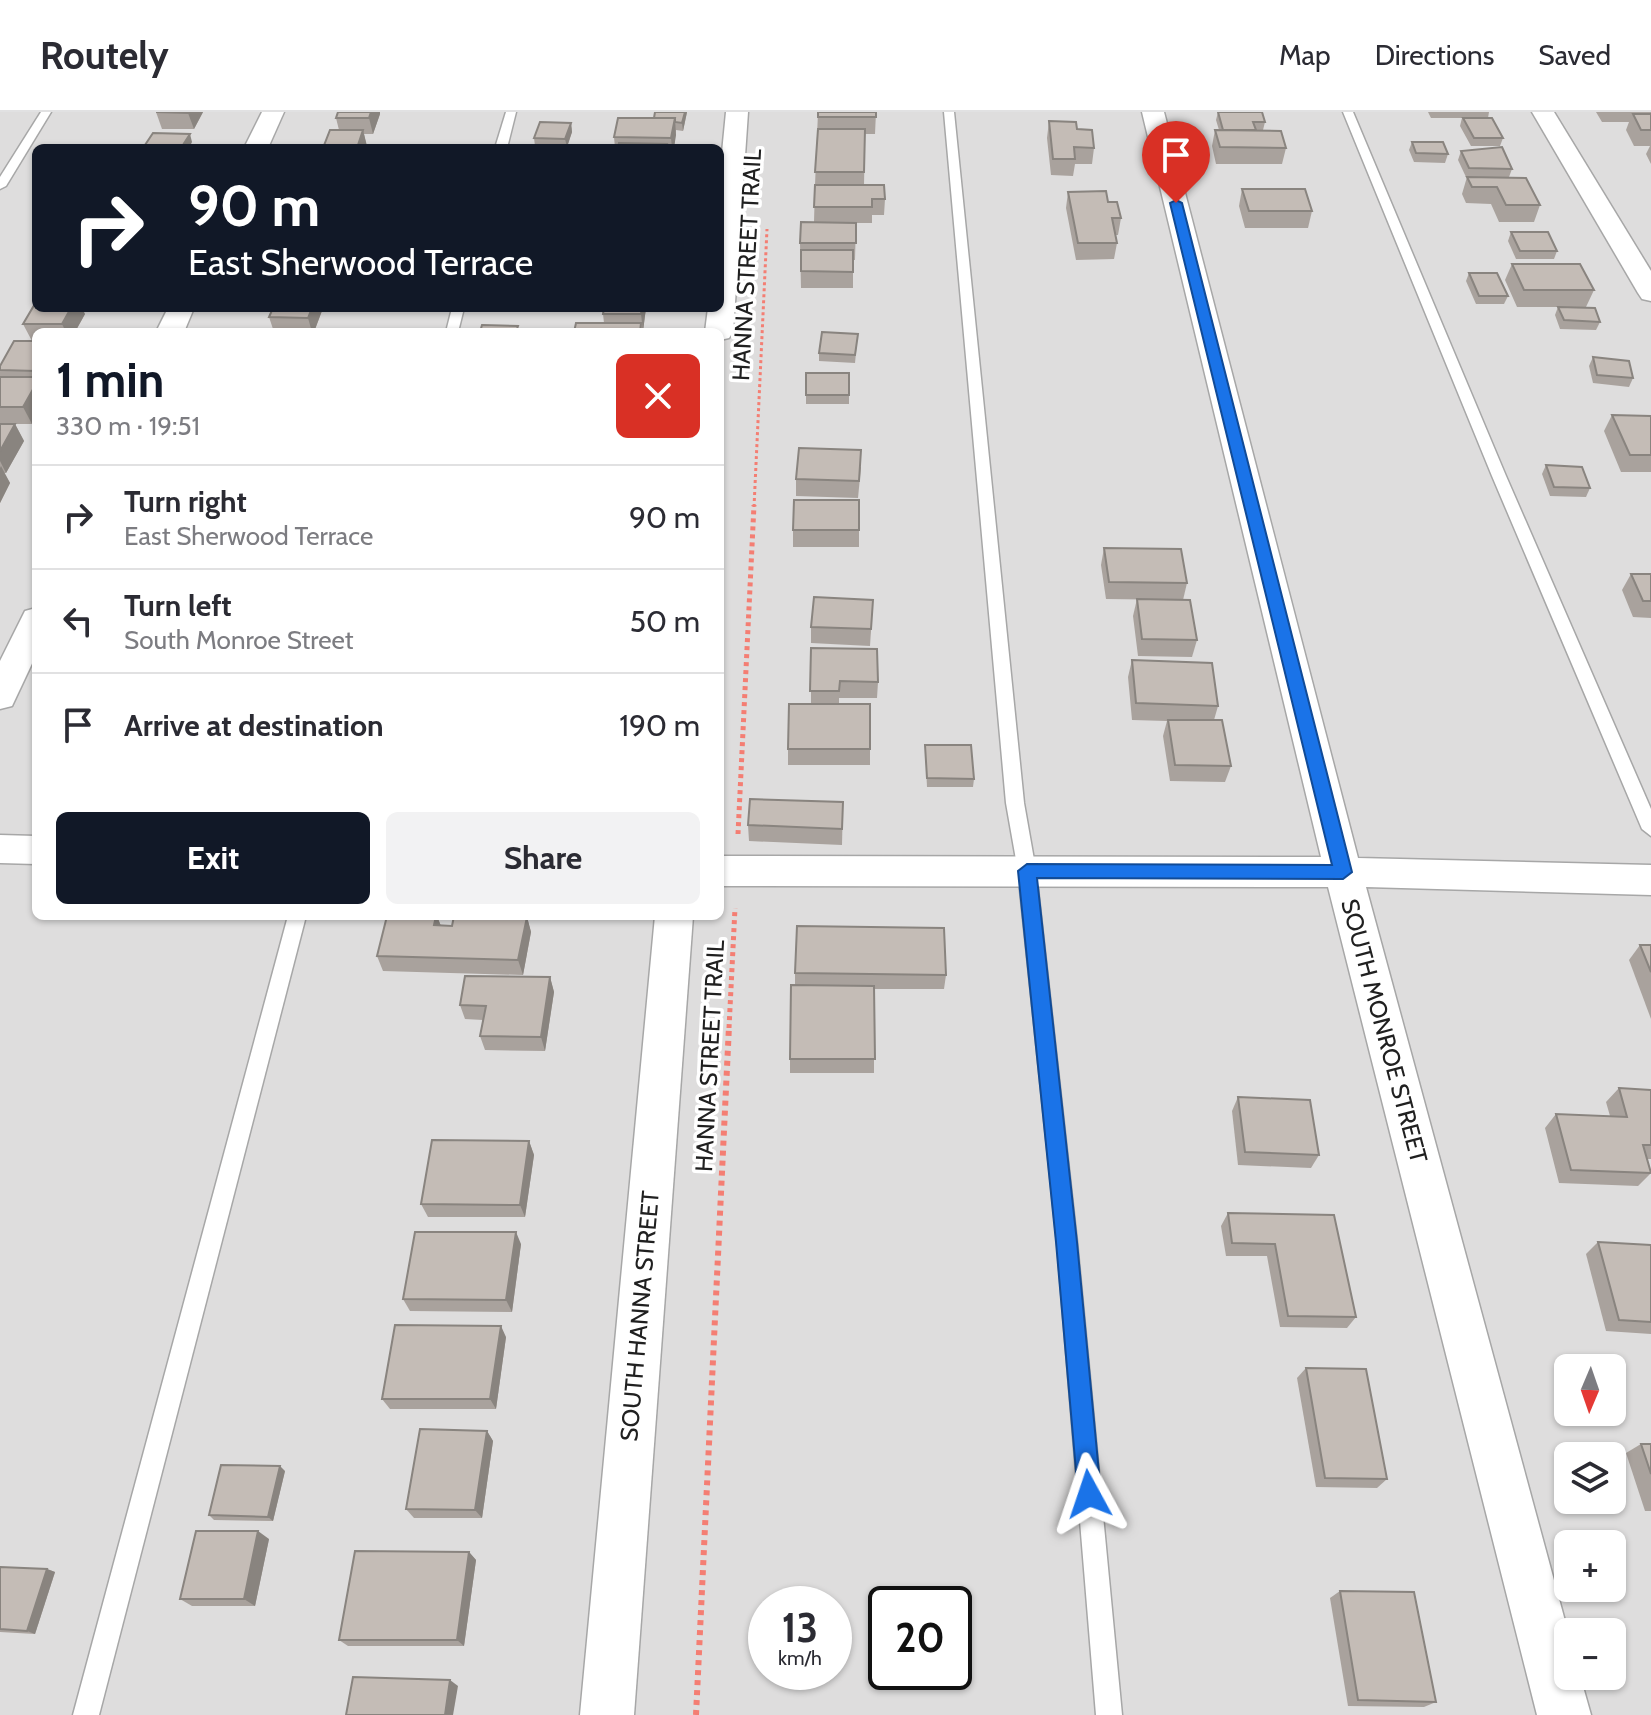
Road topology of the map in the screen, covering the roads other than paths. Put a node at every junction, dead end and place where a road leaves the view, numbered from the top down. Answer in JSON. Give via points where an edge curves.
{"nodes":[{"id":1,"x":46,"y":112,"type":"edge"},
{"id":2,"x":273,"y":112,"type":"edge"},
{"id":3,"x":511,"y":112,"type":"edge"},
{"id":4,"x":737,"y":112,"type":"edge"},
{"id":5,"x":949,"y":112,"type":"edge"},
{"id":6,"x":1153,"y":112,"type":"edge"},
{"id":7,"x":1348,"y":112,"type":"edge"},
{"id":8,"x":1543,"y":112,"type":"edge"},
{"id":9,"x":258,"y":144,"type":"edge"},
{"id":10,"x":502,"y":144,"type":"edge"},
{"id":11,"x":0,"y":186,"type":"edge"},
{"id":12,"x":724,"y":271,"type":"edge"},
{"id":13,"x":1651,"y":293,"type":"edge"},
{"id":14,"x":32,"y":628,"type":"edge"},
{"id":15,"x":0,"y":697,"type":"edge"},
{"id":16,"x":1651,"y":829,"type":"edge"},
{"id":17,"x":0,"y":849,"type":"edge"},
{"id":18,"x":32,"y":850,"type":"edge"},
{"id":19,"x":728,"y":871,"type":"edge"},
{"id":20,"x":1027,"y":871,"type":"junction"},
{"id":21,"x":1343,"y":872,"type":"junction"},
{"id":22,"x":1651,"y":880,"type":"edge"},
{"id":23,"x":296,"y":920,"type":"edge"},
{"id":24,"x":674,"y":920,"type":"edge"},
{"id":25,"x":86,"y":1715,"type":"edge"},
{"id":26,"x":607,"y":1715,"type":"edge"},
{"id":27,"x":1109,"y":1715,"type":"edge"},
{"id":28,"x":1564,"y":1715,"type":"edge"}],
"edges":[{"from":1,"to":11,"type":"lane"},
{"from":2,"to":9,"type":"street"},
{"from":3,"to":10,"type":"lane"},
{"from":4,"to":12,"type":"street"},
{"from":5,"to":20,"type":"lane","via":[[1015,803]]},
{"from":6,"to":21,"type":"street","name":"SOUTH MONROE STREET"},
{"from":7,"to":16,"type":"lane"},
{"from":8,"to":13,"type":"street"},
{"from":14,"to":15,"type":"street"},
{"from":17,"to":18,"type":"street"},
{"from":19,"to":20,"type":"street"},
{"from":20,"to":21,"type":"street"},
{"from":20,"to":27,"type":"lane"},
{"from":21,"to":22,"type":"street"},
{"from":21,"to":28,"type":"street","name":"SOUTH MONROE STREET"},
{"from":23,"to":25,"type":"lane"},
{"from":24,"to":26,"type":"street","name":"SOUTH HANNA STREET"}]}
